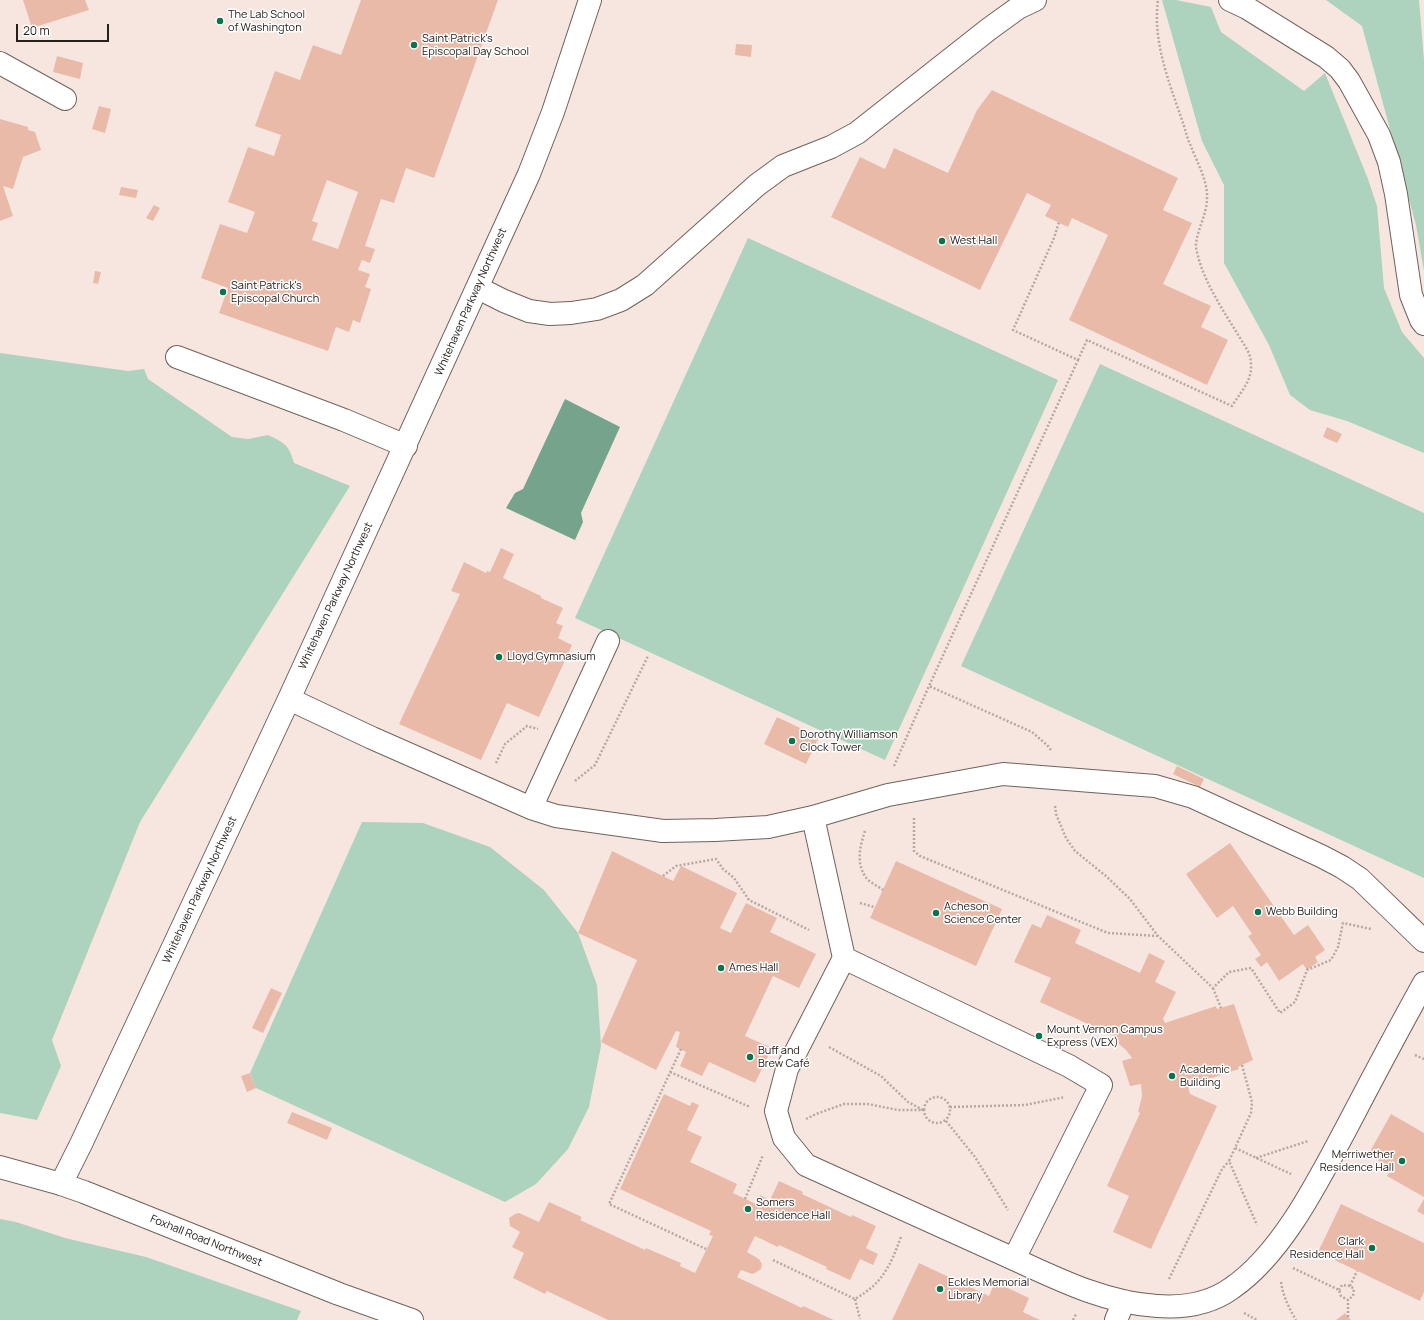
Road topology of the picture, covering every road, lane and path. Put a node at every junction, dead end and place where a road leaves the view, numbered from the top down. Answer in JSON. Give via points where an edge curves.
{"nodes":[{"id":1,"x":590,"y":0,"type":"edge"},
{"id":2,"x":1035,"y":0,"type":"edge"},
{"id":3,"x":1158,"y":0,"type":"edge"},
{"id":4,"x":1230,"y":0,"type":"edge"},
{"id":5,"x":0,"y":63,"type":"edge"},
{"id":6,"x":65,"y":99,"type":"dead end"},
{"id":7,"x":1059,"y":222,"type":"dead end"},
{"id":8,"x":478,"y":288,"type":"junction"},
{"id":9,"x":1424,"y":324,"type":"edge"},
{"id":10,"x":177,"y":357,"type":"dead end"},
{"id":11,"x":1078,"y":360,"type":"junction"},
{"id":12,"x":406,"y":446,"type":"junction"},
{"id":13,"x":608,"y":641,"type":"dead end"},
{"id":14,"x":648,"y":656,"type":"dead end"},
{"id":15,"x":929,"y":686,"type":"junction"},
{"id":16,"x":289,"y":699,"type":"junction"},
{"id":17,"x":540,"y":730,"type":"dead end"},
{"id":18,"x":496,"y":764,"type":"dead end"},
{"id":19,"x":891,"y":773,"type":"dead end"},
{"id":20,"x":1054,"y":778,"type":"junction"},
{"id":21,"x":570,"y":785,"type":"dead end"},
{"id":22,"x":531,"y":808,"type":"junction"},
{"id":23,"x":813,"y":816,"type":"junction"},
{"id":24,"x":914,"y":816,"type":"dead end"},
{"id":25,"x":866,"y":830,"type":"dead end"},
{"id":26,"x":663,"y":876,"type":"dead end"},
{"id":27,"x":883,"y":890,"type":"dead end"},
{"id":28,"x":1372,"y":930,"type":"dead end"},
{"id":29,"x":1158,"y":936,"type":"junction"},
{"id":30,"x":1424,"y":941,"type":"edge"},
{"id":31,"x":843,"y":952,"type":"junction"},
{"id":32,"x":1424,"y":983,"type":"edge"},
{"id":33,"x":1213,"y":988,"type":"junction"},
{"id":34,"x":1221,"y":1008,"type":"dead end"},
{"id":35,"x":806,"y":1035,"type":"junction"},
{"id":36,"x":681,"y":1049,"type":"dead end"},
{"id":37,"x":1242,"y":1065,"type":"dead end"},
{"id":38,"x":670,"y":1072,"type":"junction"},
{"id":39,"x":1064,"y":1097,"type":"dead end"},
{"id":40,"x":950,"y":1107,"type":"junction"},
{"id":41,"x":924,"y":1110,"type":"junction"},
{"id":42,"x":946,"y":1121,"type":"junction"},
{"id":43,"x":780,"y":1124,"type":"junction"},
{"id":44,"x":1312,"y":1140,"type":"dead end"},
{"id":45,"x":1235,"y":1148,"type":"junction"},
{"id":46,"x":1256,"y":1158,"type":"junction"},
{"id":47,"x":1229,"y":1161,"type":"junction"},
{"id":48,"x":0,"y":1167,"type":"edge"},
{"id":49,"x":61,"y":1184,"type":"junction"},
{"id":50,"x":1315,"y":1184,"type":"junction"},
{"id":51,"x":745,"y":1199,"type":"dead end"},
{"id":52,"x":912,"y":1213,"type":"junction"},
{"id":53,"x":1010,"y":1213,"type":"dead end"},
{"id":54,"x":706,"y":1249,"type":"dead end"},
{"id":55,"x":1269,"y":1253,"type":"junction"},
{"id":56,"x":1014,"y":1259,"type":"junction"},
{"id":57,"x":773,"y":1260,"type":"dead end"},
{"id":58,"x":1357,"y":1271,"type":"dead end"},
{"id":59,"x":1350,"y":1286,"type":"junction"},
{"id":60,"x":1340,"y":1290,"type":"junction"},
{"id":61,"x":855,"y":1299,"type":"junction"},
{"id":62,"x":1348,"y":1300,"type":"junction"},
{"id":63,"x":1157,"y":1306,"type":"junction"},
{"id":64,"x":1120,"y":1311,"type":"edge"},
{"id":65,"x":1348,"y":1317,"type":"dead end"},
{"id":66,"x":860,"y":1319,"type":"edge"},
{"id":67,"x":412,"y":1320,"type":"edge"},
{"id":68,"x":1296,"y":1320,"type":"edge"}],
"edges":[{"from":1,"to":8,"type":"street","name":"Whitehaven Parkway Northwest","via":[[553,112],[529,174]]},
{"from":2,"to":8,"type":"street","via":[[1018,8],[989,29],[857,133],[831,148],[783,166],[757,185],[645,285],[621,300],[597,309],[550,314],[529,311],[504,302]]},
{"from":3,"to":11,"type":"path","via":[[1157,24],[1163,62],[1208,198],[1196,246],[1199,260],[1213,291],[1249,353],[1252,372],[1232,406],[1087,340]]},
{"from":4,"to":9,"type":"street","via":[[1326,57],[1349,81],[1379,135],[1389,162],[1410,295]]},
{"from":5,"to":6,"type":"street"},
{"from":7,"to":11,"type":"path","via":[[1013,330]]},
{"from":8,"to":12,"type":"street","name":"Whitehaven Parkway Northwest"},
{"from":10,"to":12,"type":"street"},
{"from":11,"to":15,"type":"path"},
{"from":12,"to":16,"type":"street","name":"Whitehaven Parkway Northwest"},
{"from":13,"to":22,"type":"street"},
{"from":14,"to":21,"type":"path","via":[[595,764]]},
{"from":15,"to":19,"type":"path"},
{"from":15,"to":20,"type":"path","via":[[1032,732],[1055,756]]},
{"from":16,"to":22,"type":"street"},
{"from":16,"to":49,"type":"street","name":"Whitehaven Parkway Northwest"},
{"from":17,"to":18,"type":"path","via":[[526,726],[505,744]]},
{"from":20,"to":23,"type":"street","via":[[1003,774],[888,795]]},
{"from":20,"to":29,"type":"path","via":[[1056,814],[1066,838],[1075,851],[1130,899]]},
{"from":20,"to":30,"type":"street","via":[[1154,786],[1193,797],[1342,867],[1360,879]]},
{"from":22,"to":23,"type":"street","via":[[556,816],[663,832],[768,827]]},
{"from":23,"to":31,"type":"street"},
{"from":24,"to":29,"type":"path","via":[[914,852],[920,856],[1108,933]]},
{"from":25,"to":27,"type":"path","via":[[859,859],[865,877]]},
{"from":26,"to":31,"type":"path","via":[[676,866],[716,859],[734,878],[749,900]]},
{"from":28,"to":33,"type":"path","via":[[1343,923],[1338,947],[1331,960],[1307,970],[1295,1002],[1280,1012],[1251,968],[1230,972]]},
{"from":29,"to":33,"type":"path"},
{"from":31,"to":35,"type":"street"},
{"from":31,"to":56,"type":"street","via":[[1069,1066],[1101,1085]]},
{"from":32,"to":50,"type":"street"},
{"from":33,"to":34,"type":"path"},
{"from":35,"to":41,"type":"path","via":[[881,1076],[908,1102]]},
{"from":35,"to":43,"type":"street","via":[[787,1069],[776,1112]]},
{"from":36,"to":38,"type":"path"},
{"from":37,"to":45,"type":"path","via":[[1252,1102],[1251,1113]]},
{"from":38,"to":43,"type":"path"},
{"from":38,"to":54,"type":"path","via":[[609,1204]]},
{"from":39,"to":40,"type":"path","via":[[1025,1105]]},
{"from":40,"to":41,"type":"path","via":[[945,1100],[937,1097],[927,1102]]},
{"from":40,"to":42,"type":"path"},
{"from":41,"to":42,"type":"path","via":[[926,1118],[933,1123]]},
{"from":41,"to":43,"type":"path","via":[[844,1104],[798,1122]]},
{"from":42,"to":53,"type":"path","via":[[975,1157]]},
{"from":43,"to":51,"type":"path"},
{"from":43,"to":52,"type":"street","via":[[784,1138],[806,1165]]},
{"from":44,"to":46,"type":"path"},
{"from":45,"to":46,"type":"path"},
{"from":45,"to":47,"type":"path"},
{"from":46,"to":50,"type":"path"},
{"from":47,"to":55,"type":"path"},
{"from":47,"to":63,"type":"path","via":[[1222,1169]]},
{"from":48,"to":49,"type":"street","name":"Foxhall Road Northwest"},
{"from":49,"to":67,"type":"street","name":"Foxhall Road Northwest","via":[[339,1294]]},
{"from":50,"to":55,"type":"street","via":[[1281,1239]]},
{"from":52,"to":56,"type":"street"},
{"from":52,"to":61,"type":"path","via":[[885,1273]]},
{"from":55,"to":60,"type":"path","via":[[1280,1262]]},
{"from":55,"to":63,"type":"street","via":[[1232,1289],[1209,1301],[1186,1306]]},
{"from":55,"to":68,"type":"path","via":[[1279,1267],[1282,1292]]},
{"from":56,"to":64,"type":"street","via":[[1079,1288]]},
{"from":57,"to":61,"type":"path"},
{"from":58,"to":59,"type":"path"},
{"from":59,"to":60,"type":"path","via":[[1342,1285]]},
{"from":59,"to":62,"type":"path","via":[[1354,1289]]},
{"from":60,"to":62,"type":"path","via":[[1340,1296]]},
{"from":61,"to":66,"type":"path"},
{"from":62,"to":65,"type":"path"},
{"from":63,"to":64,"type":"street"}]}
